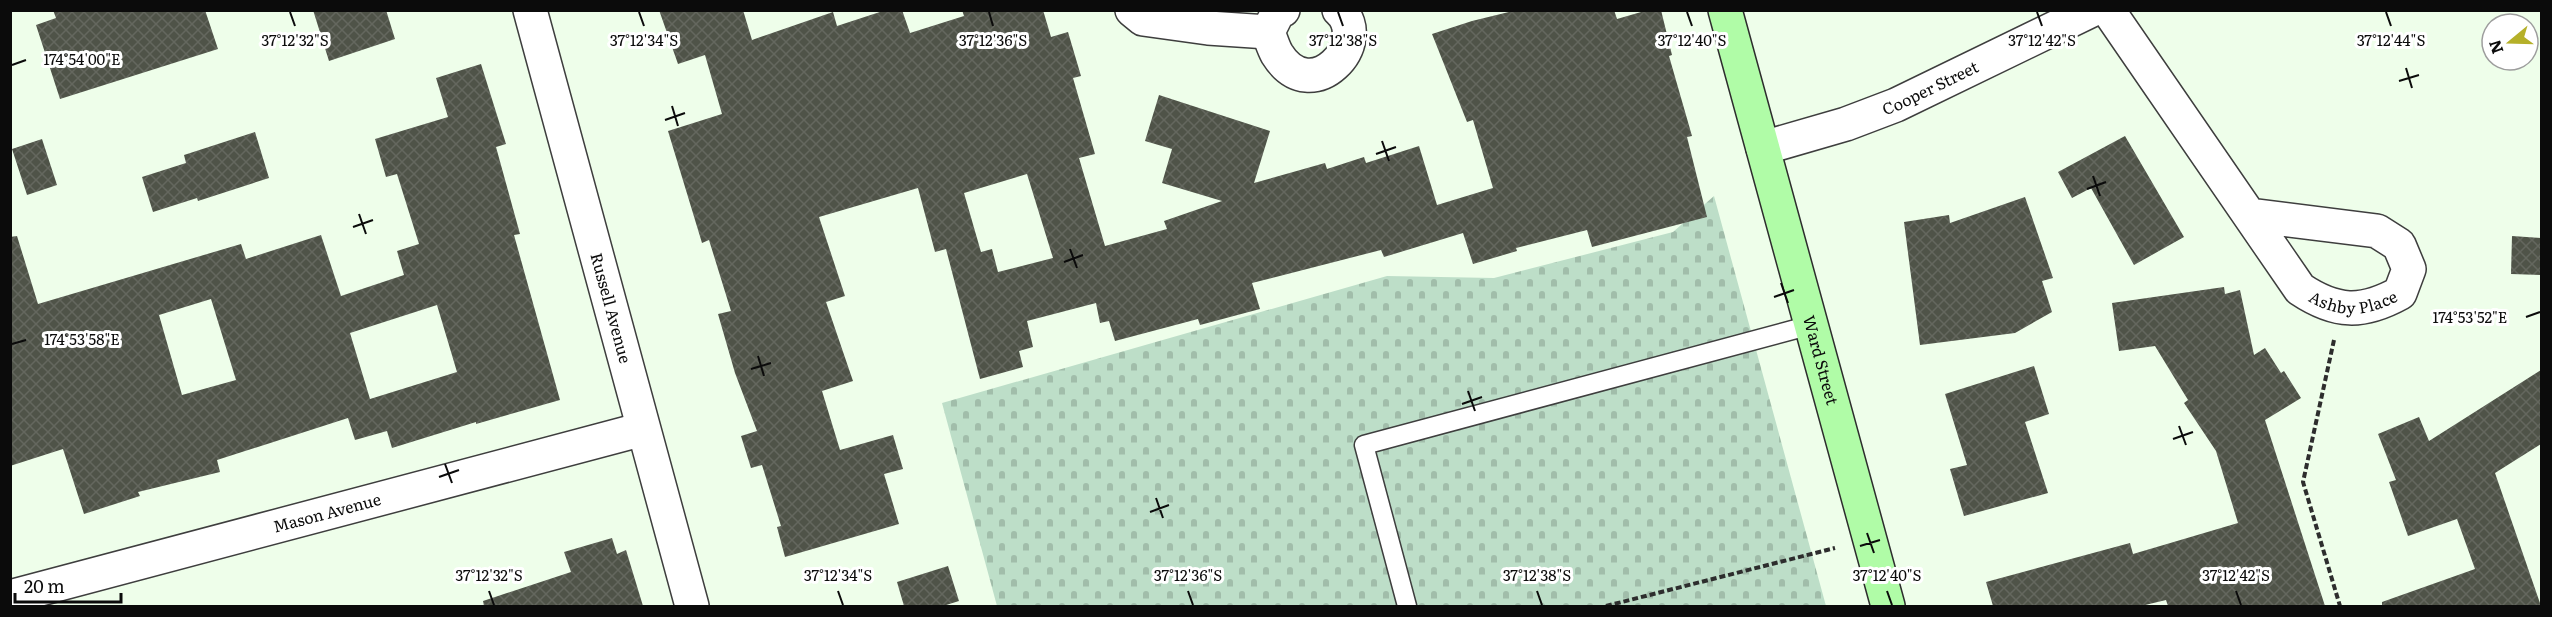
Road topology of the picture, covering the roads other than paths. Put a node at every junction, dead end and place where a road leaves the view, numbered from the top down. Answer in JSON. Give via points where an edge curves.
{"nodes":[{"id":1,"x":530,"y":10,"type":"edge"},
{"id":2,"x":1132,"y":10,"type":"edge"},
{"id":3,"x":1339,"y":10,"type":"edge"},
{"id":4,"x":1725,"y":10,"type":"edge"},
{"id":5,"x":2092,"y":10,"type":"edge"},
{"id":6,"x":2108,"y":10,"type":"edge"},
{"id":7,"x":1276,"y":21,"type":"edge"},
{"id":8,"x":1763,"y":148,"type":"junction"},
{"id":9,"x":2250,"y":215,"type":"dead end"},
{"id":10,"x":1811,"y":325,"type":"junction"},
{"id":11,"x":643,"y":429,"type":"junction"},
{"id":12,"x":10,"y":597,"type":"edge"},
{"id":13,"x":692,"y":606,"type":"edge"},
{"id":14,"x":1407,"y":606,"type":"edge"},
{"id":15,"x":1888,"y":606,"type":"edge"}],
"edges":[{"from":1,"to":11,"type":"street","name":"Russell Avenue"},
{"from":2,"to":7,"type":"street","via":[[1143,19],[1208,28]]},
{"from":3,"to":7,"type":"street","via":[[1348,32],[1346,50],[1335,67],[1314,76],[1295,72],[1277,54]]},
{"from":4,"to":8,"type":"street","name":"Ward Street"},
{"from":5,"to":8,"type":"street","name":"Cooper Street","via":[[1896,105]]},
{"from":6,"to":9,"type":"street"},
{"from":8,"to":10,"type":"street","name":"Ward Street"},
{"from":10,"to":14,"type":"lane","via":[[1364,445]]},
{"from":10,"to":15,"type":"street","name":"Ward Street"},
{"from":11,"to":12,"type":"street","name":"Mason Avenue"},
{"from":11,"to":13,"type":"street","name":"Russell Avenue"}]}
